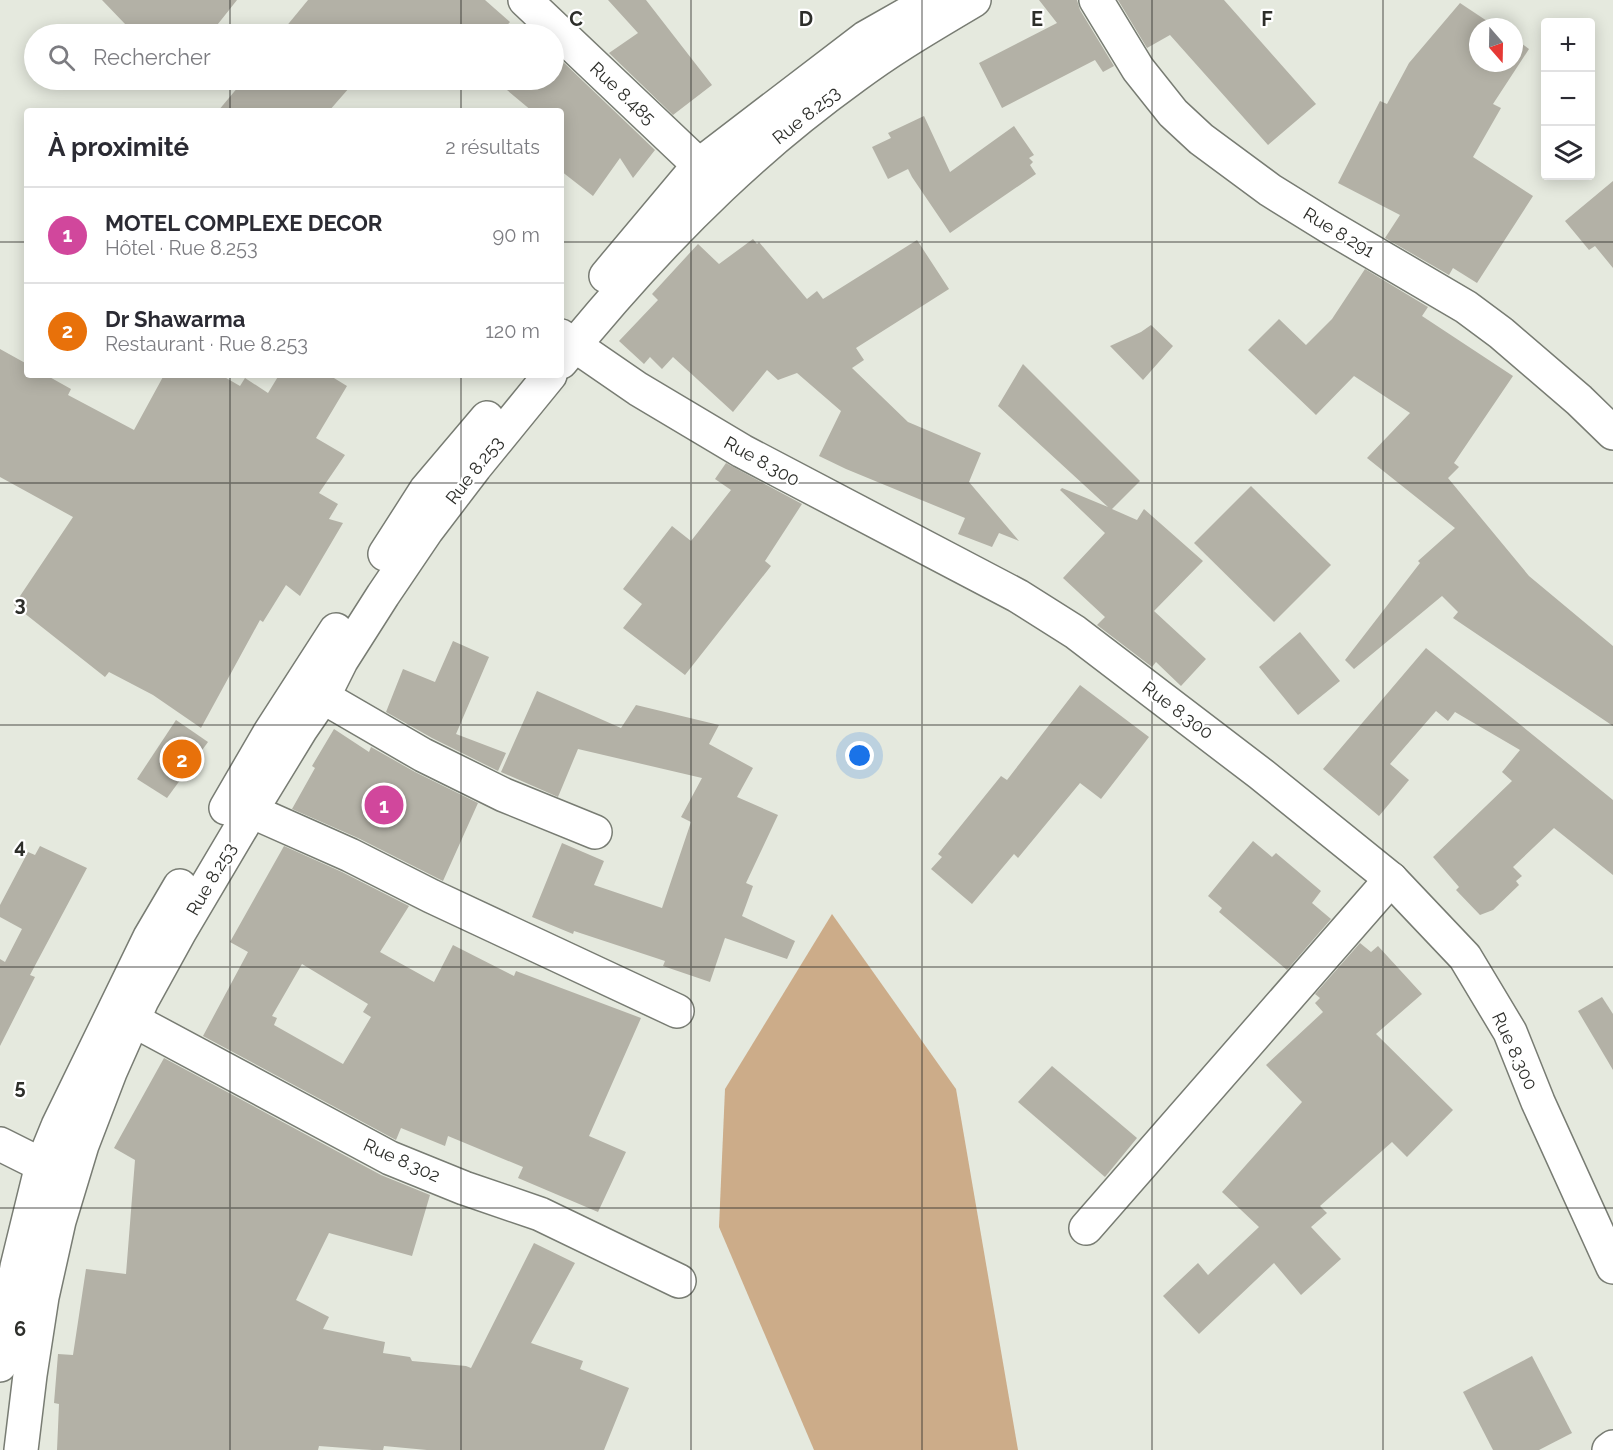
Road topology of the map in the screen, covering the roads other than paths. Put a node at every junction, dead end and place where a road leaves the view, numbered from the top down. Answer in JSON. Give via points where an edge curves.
{"nodes":[{"id":1,"x":525,"y":0,"type":"edge"},
{"id":2,"x":932,"y":0,"type":"edge"},
{"id":3,"x":974,"y":0,"type":"edge"},
{"id":4,"x":1096,"y":0,"type":"edge"},
{"id":5,"x":550,"y":24,"type":"edge"},
{"id":6,"x":564,"y":37,"type":"edge"},
{"id":7,"x":710,"y":175,"type":"junction"},
{"id":8,"x":564,"y":343,"type":"edge"},
{"id":9,"x":520,"y":378,"type":"edge"},
{"id":10,"x":548,"y":378,"type":"edge"},
{"id":11,"x":1613,"y":433,"type":"edge"},
{"id":12,"x":323,"y":697,"type":"junction"},
{"id":13,"x":250,"y":812,"type":"junction"},
{"id":14,"x":594,"y":832,"type":"dead end"},
{"id":15,"x":1391,"y":879,"type":"junction"},
{"id":16,"x":677,"y":1011,"type":"dead end"},
{"id":17,"x":134,"y":1020,"type":"junction"},
{"id":18,"x":0,"y":1144,"type":"edge"},
{"id":19,"x":42,"y":1165,"type":"junction"},
{"id":20,"x":1086,"y":1228,"type":"dead end"},
{"id":21,"x":1613,"y":1267,"type":"edge"},
{"id":22,"x":679,"y":1281,"type":"dead end"},
{"id":23,"x":0,"y":1365,"type":"edge"},
{"id":24,"x":1613,"y":1447,"type":"edge"},
{"id":25,"x":21,"y":1450,"type":"edge"},
{"id":26,"x":1609,"y":1450,"type":"edge"}],
"edges":[{"from":1,"to":5,"type":"main road","name":"Rue 8.485"},
{"from":2,"to":7,"type":"main road","name":"Rue 8.253","via":[[865,38]]},
{"from":3,"to":7,"type":"main road","name":"Rue 8.253","via":[[856,75],[794,123]]},
{"from":4,"to":11,"type":"main road","name":"Rue 8.291","via":[[1138,69],[1173,113],[1201,139],[1270,190],[1466,307],[1501,333]]},
{"from":6,"to":7,"type":"main road","name":"Rue 8.485"},
{"from":7,"to":8,"type":"main road","name":"Rue 8.253","via":[[625,286]]},
{"from":8,"to":15,"type":"main road","name":"Rue 8.300","via":[[742,451],[1018,596],[1075,632]]},
{"from":9,"to":19,"type":"main road","name":"Rue 8.253","via":[[426,490],[269,734],[150,937]]},
{"from":10,"to":12,"type":"main road","name":"Rue 8.253","via":[[427,530],[353,642]]},
{"from":12,"to":13,"type":"main road","name":"Rue 8.253"},
{"from":12,"to":14,"type":"main road","via":[[423,755]]},
{"from":13,"to":16,"type":"main road","via":[[350,855]]},
{"from":13,"to":17,"type":"main road","name":"Rue 8.253","via":[[180,931]]},
{"from":15,"to":20,"type":"main road"},
{"from":15,"to":21,"type":"main road","name":"Rue 8.300","via":[[1465,957],[1510,1032]]},
{"from":17,"to":22,"type":"main road","name":"Rue 8.302","via":[[390,1158],[540,1214]]},
{"from":17,"to":25,"type":"main road","name":"Rue 8.253","via":[[86,1135],[59,1221],[42,1297]]},
{"from":18,"to":19,"type":"main road"},
{"from":19,"to":23,"type":"main road","name":"Rue 8.253","via":[[17,1267]]},
{"from":24,"to":26,"type":"main road"}]}
